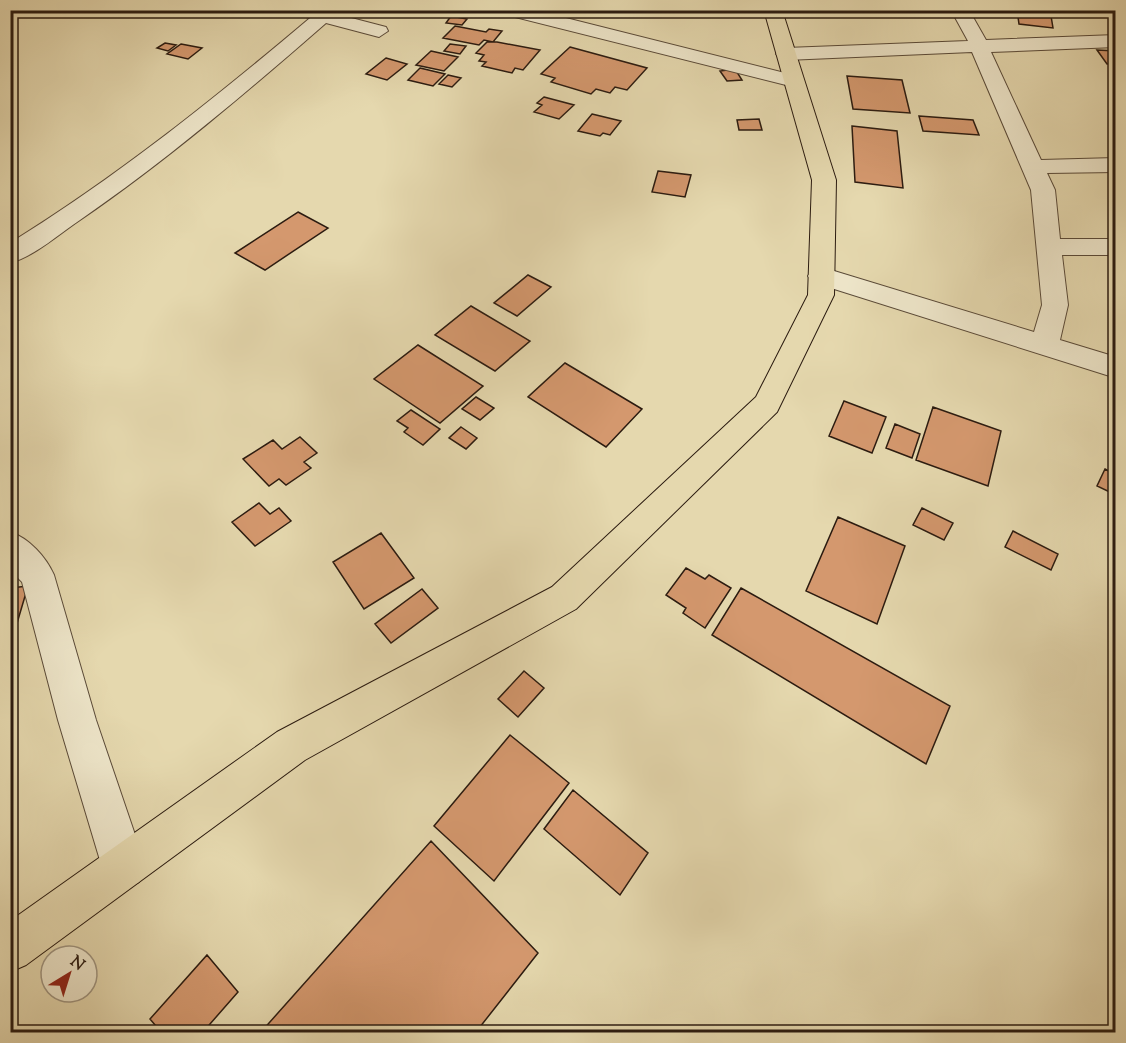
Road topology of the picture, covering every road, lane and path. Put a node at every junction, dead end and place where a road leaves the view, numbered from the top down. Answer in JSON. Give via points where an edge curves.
{"nodes":[{"id":1,"x":508,"y":10,"type":"edge"},
{"id":2,"x":773,"y":10,"type":"edge"},
{"id":3,"x":960,"y":10,"type":"edge"},
{"id":4,"x":318,"y":12,"type":"edge"},
{"id":5,"x":379,"y":31,"type":"dead end"},
{"id":6,"x":1116,"y":41,"type":"edge"},
{"id":7,"x":979,"y":46,"type":"junction"},
{"id":8,"x":790,"y":68,"type":"junction"},
{"id":9,"x":1116,"y":165,"type":"edge"},
{"id":10,"x":1033,"y":167,"type":"junction"},
{"id":11,"x":1049,"y":247,"type":"junction"},
{"id":12,"x":1116,"y":247,"type":"edge"},
{"id":13,"x":10,"y":255,"type":"edge"},
{"id":14,"x":821,"y":276,"type":"junction"},
{"id":15,"x":1046,"y":344,"type":"junction"},
{"id":16,"x":1116,"y":368,"type":"edge"},
{"id":17,"x":10,"y":546,"type":"edge"},
{"id":18,"x":124,"y":867,"type":"junction"},
{"id":19,"x":10,"y":950,"type":"edge"}],
"edges":[{"from":1,"to":8,"type":"street","via":[[700,56]]},
{"from":2,"to":8,"type":"main road"},
{"from":3,"to":7,"type":"street"},
{"from":4,"to":5,"type":"street"},
{"from":4,"to":13,"type":"street","via":[[211,110],[61,224]]},
{"from":6,"to":7,"type":"street"},
{"from":7,"to":8,"type":"street"},
{"from":7,"to":10,"type":"street"},
{"from":8,"to":14,"type":"main road","via":[[824,180]]},
{"from":9,"to":10,"type":"street"},
{"from":10,"to":11,"type":"street","via":[[1043,190]]},
{"from":11,"to":12,"type":"street"},
{"from":11,"to":15,"type":"street","via":[[1055,305]]},
{"from":14,"to":15,"type":"street"},
{"from":14,"to":18,"type":"main road","via":[[821,295],[767,404],[564,598],[291,746]]},
{"from":15,"to":16,"type":"street"},
{"from":17,"to":18,"type":"street","via":[[37,575],[77,720]]},
{"from":18,"to":19,"type":"main road"}]}
